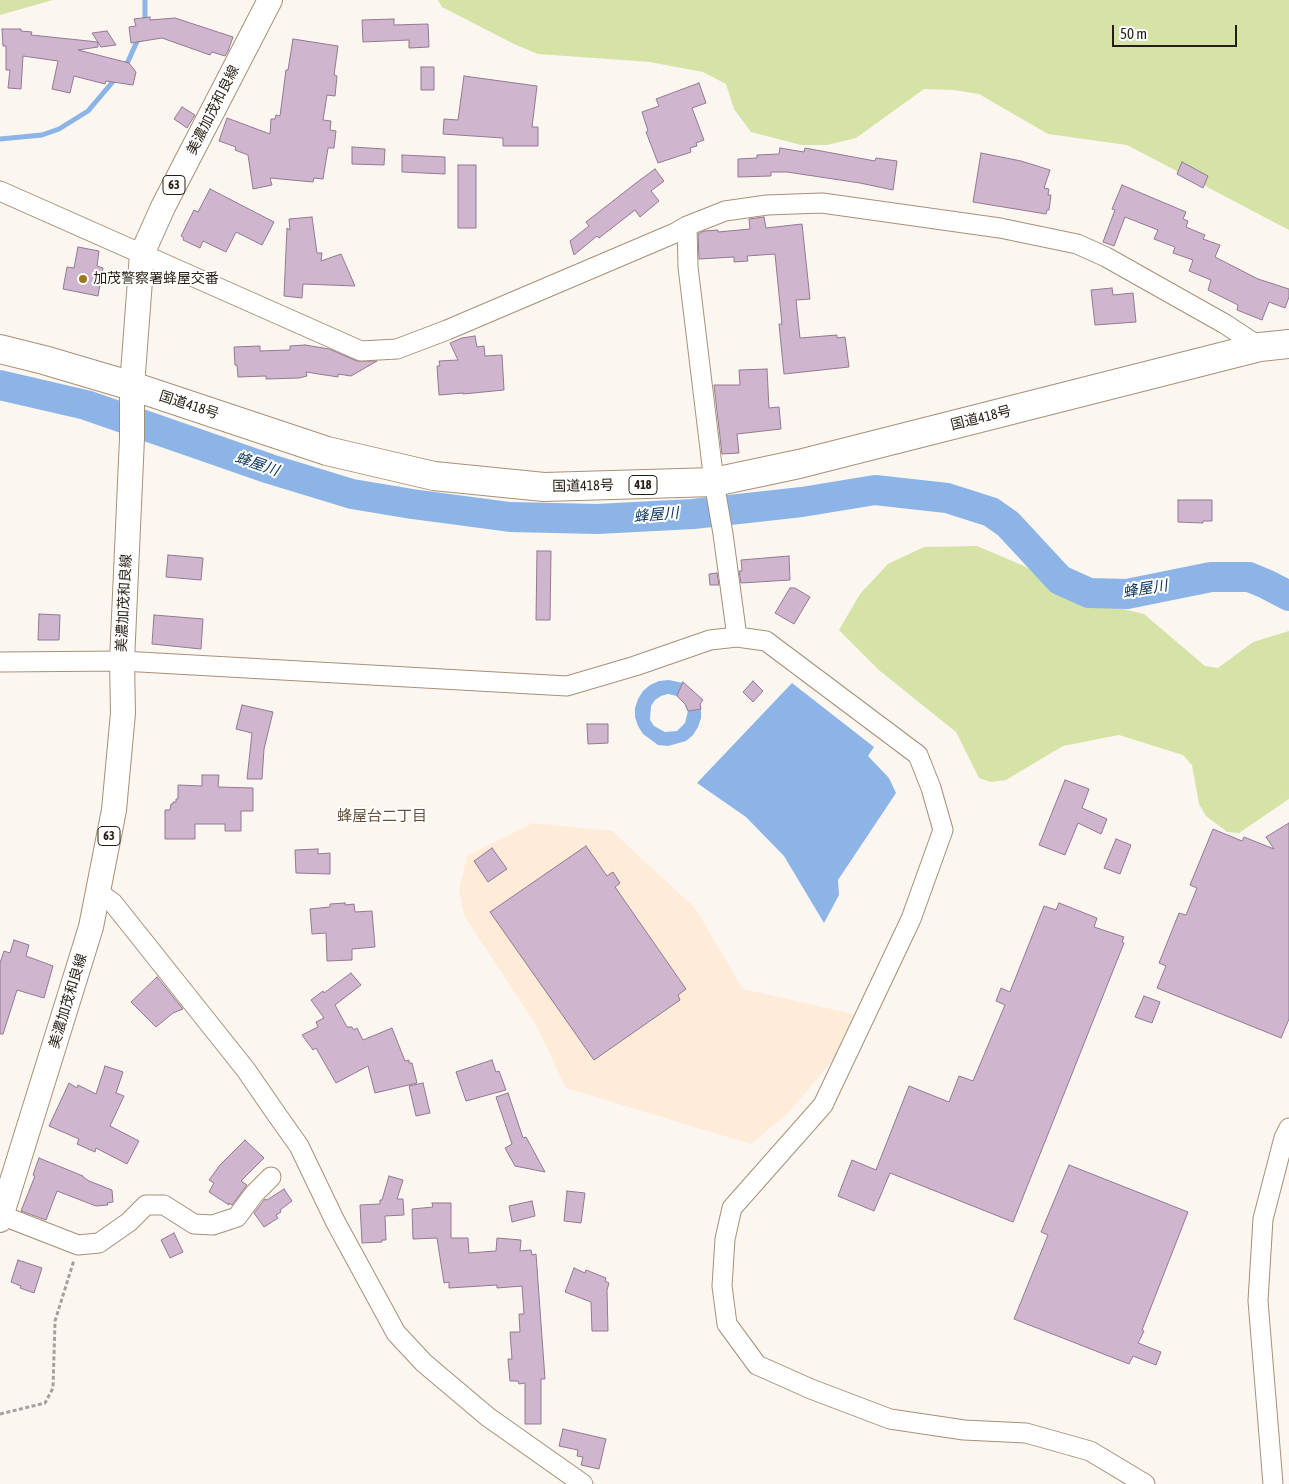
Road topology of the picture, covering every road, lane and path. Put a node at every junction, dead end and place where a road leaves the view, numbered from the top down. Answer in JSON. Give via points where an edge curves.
{"nodes":[{"id":1,"x":270,"y":0,"type":"edge"},
{"id":2,"x":0,"y":191,"type":"edge"},
{"id":3,"x":687,"y":226,"type":"junction"},
{"id":4,"x":142,"y":254,"type":"junction"},
{"id":5,"x":1289,"y":344,"type":"edge"},
{"id":6,"x":1260,"y":347,"type":"junction"},
{"id":7,"x":0,"y":349,"type":"edge"},
{"id":8,"x":132,"y":386,"type":"junction"},
{"id":9,"x":714,"y":482,"type":"junction"},
{"id":10,"x":737,"y":637,"type":"junction"},
{"id":11,"x":122,"y":660,"type":"junction"},
{"id":12,"x":0,"y":662,"type":"edge"},
{"id":13,"x":98,"y":892,"type":"junction"},
{"id":14,"x":1289,"y":1128,"type":"edge"},
{"id":15,"x":271,"y":1177,"type":"dead end"},
{"id":16,"x":2,"y":1207,"type":"edge"},
{"id":17,"x":78,"y":1245,"type":"junction"},
{"id":18,"x":0,"y":1414,"type":"edge"},
{"id":19,"x":583,"y":1484,"type":"edge"},
{"id":20,"x":1145,"y":1484,"type":"edge"},
{"id":21,"x":1273,"y":1484,"type":"edge"}],
"edges":[{"from":1,"to":4,"type":"main road","name":"美濃加茂和良線","number":"63","via":[[163,206]]},
{"from":2,"to":4,"type":"street"},
{"from":3,"to":4,"type":"street","via":[[447,330],[397,349],[361,351]]},
{"from":3,"to":6,"type":"street","via":[[725,211],[768,205],[822,204],[1000,228],[1077,244],[1106,257]]},
{"from":3,"to":9,"type":"street","via":[[688,267]]},
{"from":4,"to":8,"type":"main road","name":"美濃加茂和良線","number":"63"},
{"from":5,"to":6,"type":"highway","name":"国道418号","number":"418"},
{"from":6,"to":9,"type":"highway","name":"国道418号","number":"418","via":[[799,464]]},
{"from":7,"to":8,"type":"highway","name":"国道418号","number":"418"},
{"from":8,"to":9,"type":"highway","name":"国道418号","number":"418","via":[[328,451],[434,476],[544,487]]},
{"from":8,"to":11,"type":"main road","name":"美濃加茂和良線","number":"63"},
{"from":9,"to":10,"type":"street"},
{"from":10,"to":11,"type":"street","via":[[710,640],[567,686]]},
{"from":10,"to":20,"type":"street","via":[[766,641],[918,755],[932,788],[943,830],[911,919],[823,1105],[732,1208],[725,1239],[722,1286],[727,1324],[757,1365],[855,1406],[890,1419],[964,1430],[1026,1433],[1090,1451]]},
{"from":11,"to":12,"type":"street"},
{"from":11,"to":13,"type":"main road","name":"美濃加茂和良線","number":"63","via":[[123,713],[114,810]]},
{"from":13,"to":16,"type":"main road","name":"美濃加茂和良線","number":"63","via":[[90,927]]},
{"from":13,"to":19,"type":"street","via":[[114,903],[246,1070],[299,1146],[334,1221],[396,1333],[424,1363],[488,1418]]},
{"from":14,"to":21,"type":"street","via":[[1263,1219],[1258,1301]]},
{"from":15,"to":17,"type":"street","via":[[237,1217],[213,1225],[194,1224],[164,1205],[146,1205],[129,1222],[99,1243]]},
{"from":16,"to":17,"type":"street"},
{"from":17,"to":18,"type":"path","via":[[55,1321],[53,1388],[45,1403]]}]}
